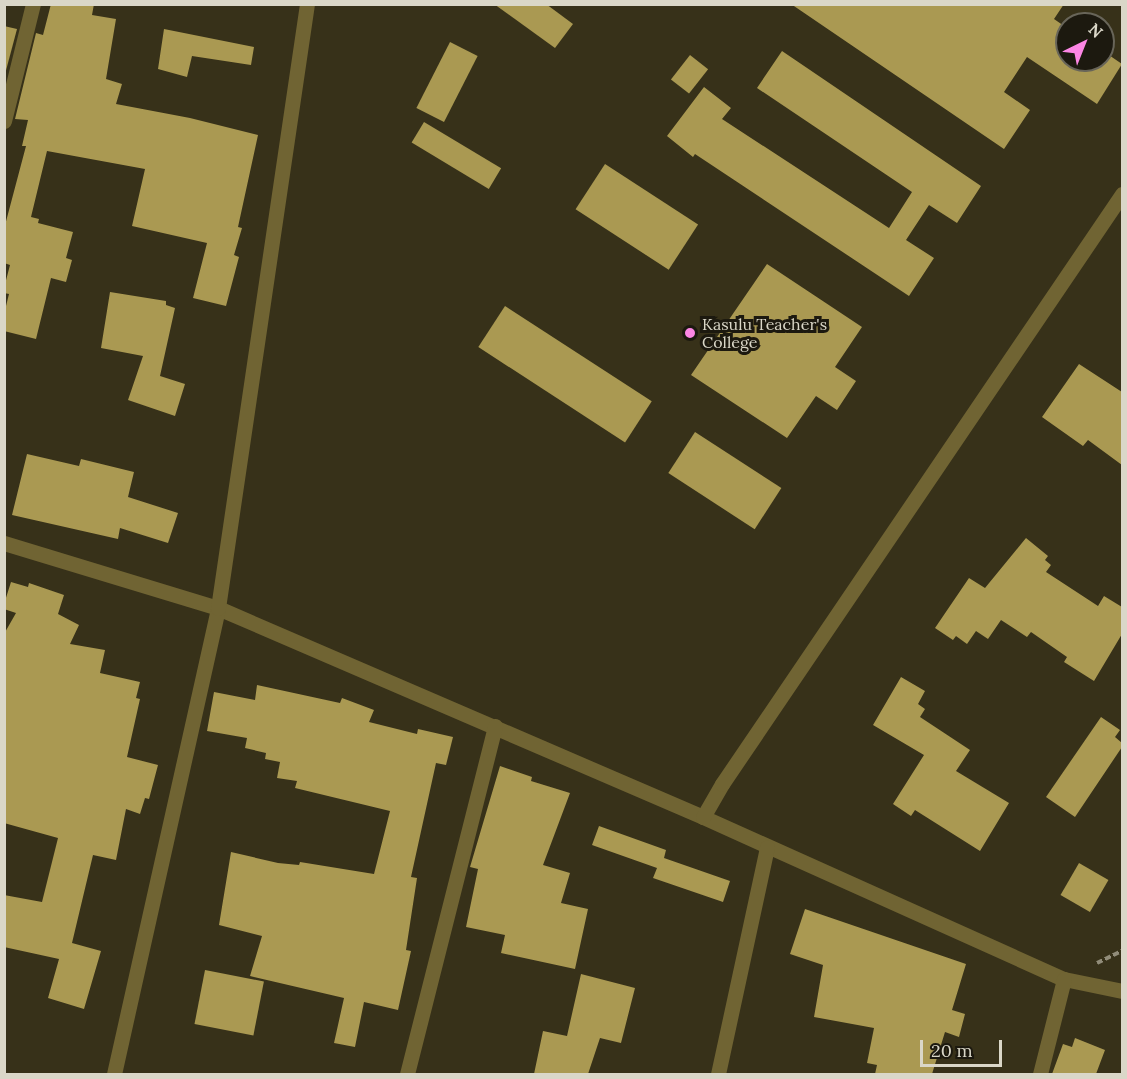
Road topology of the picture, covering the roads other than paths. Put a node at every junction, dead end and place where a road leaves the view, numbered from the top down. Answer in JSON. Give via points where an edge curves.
{"nodes":[{"id":1,"x":33,"y":4,"type":"edge"},
{"id":2,"x":308,"y":4,"type":"edge"},
{"id":3,"x":4,"y":121,"type":"edge"},
{"id":4,"x":1122,"y":194,"type":"edge"},
{"id":5,"x":4,"y":543,"type":"edge"},
{"id":6,"x":218,"y":608,"type":"junction"},
{"id":7,"x":495,"y":726,"type":"junction"},
{"id":8,"x":703,"y":817,"type":"junction"},
{"id":9,"x":767,"y":847,"type":"junction"},
{"id":10,"x":1064,"y":979,"type":"junction"},
{"id":11,"x":1122,"y":991,"type":"edge"},
{"id":12,"x":114,"y":1074,"type":"edge"},
{"id":13,"x":407,"y":1074,"type":"edge"},
{"id":14,"x":718,"y":1074,"type":"edge"},
{"id":15,"x":1040,"y":1074,"type":"edge"}],
"edges":[{"from":1,"to":3,"type":"street"},
{"from":2,"to":6,"type":"street"},
{"from":4,"to":8,"type":"street"},
{"from":5,"to":6,"type":"street"},
{"from":6,"to":7,"type":"street"},
{"from":6,"to":12,"type":"street"},
{"from":7,"to":8,"type":"street"},
{"from":7,"to":13,"type":"street"},
{"from":8,"to":9,"type":"street"},
{"from":9,"to":10,"type":"street"},
{"from":9,"to":14,"type":"street"},
{"from":10,"to":11,"type":"street"},
{"from":10,"to":15,"type":"street"}]}
